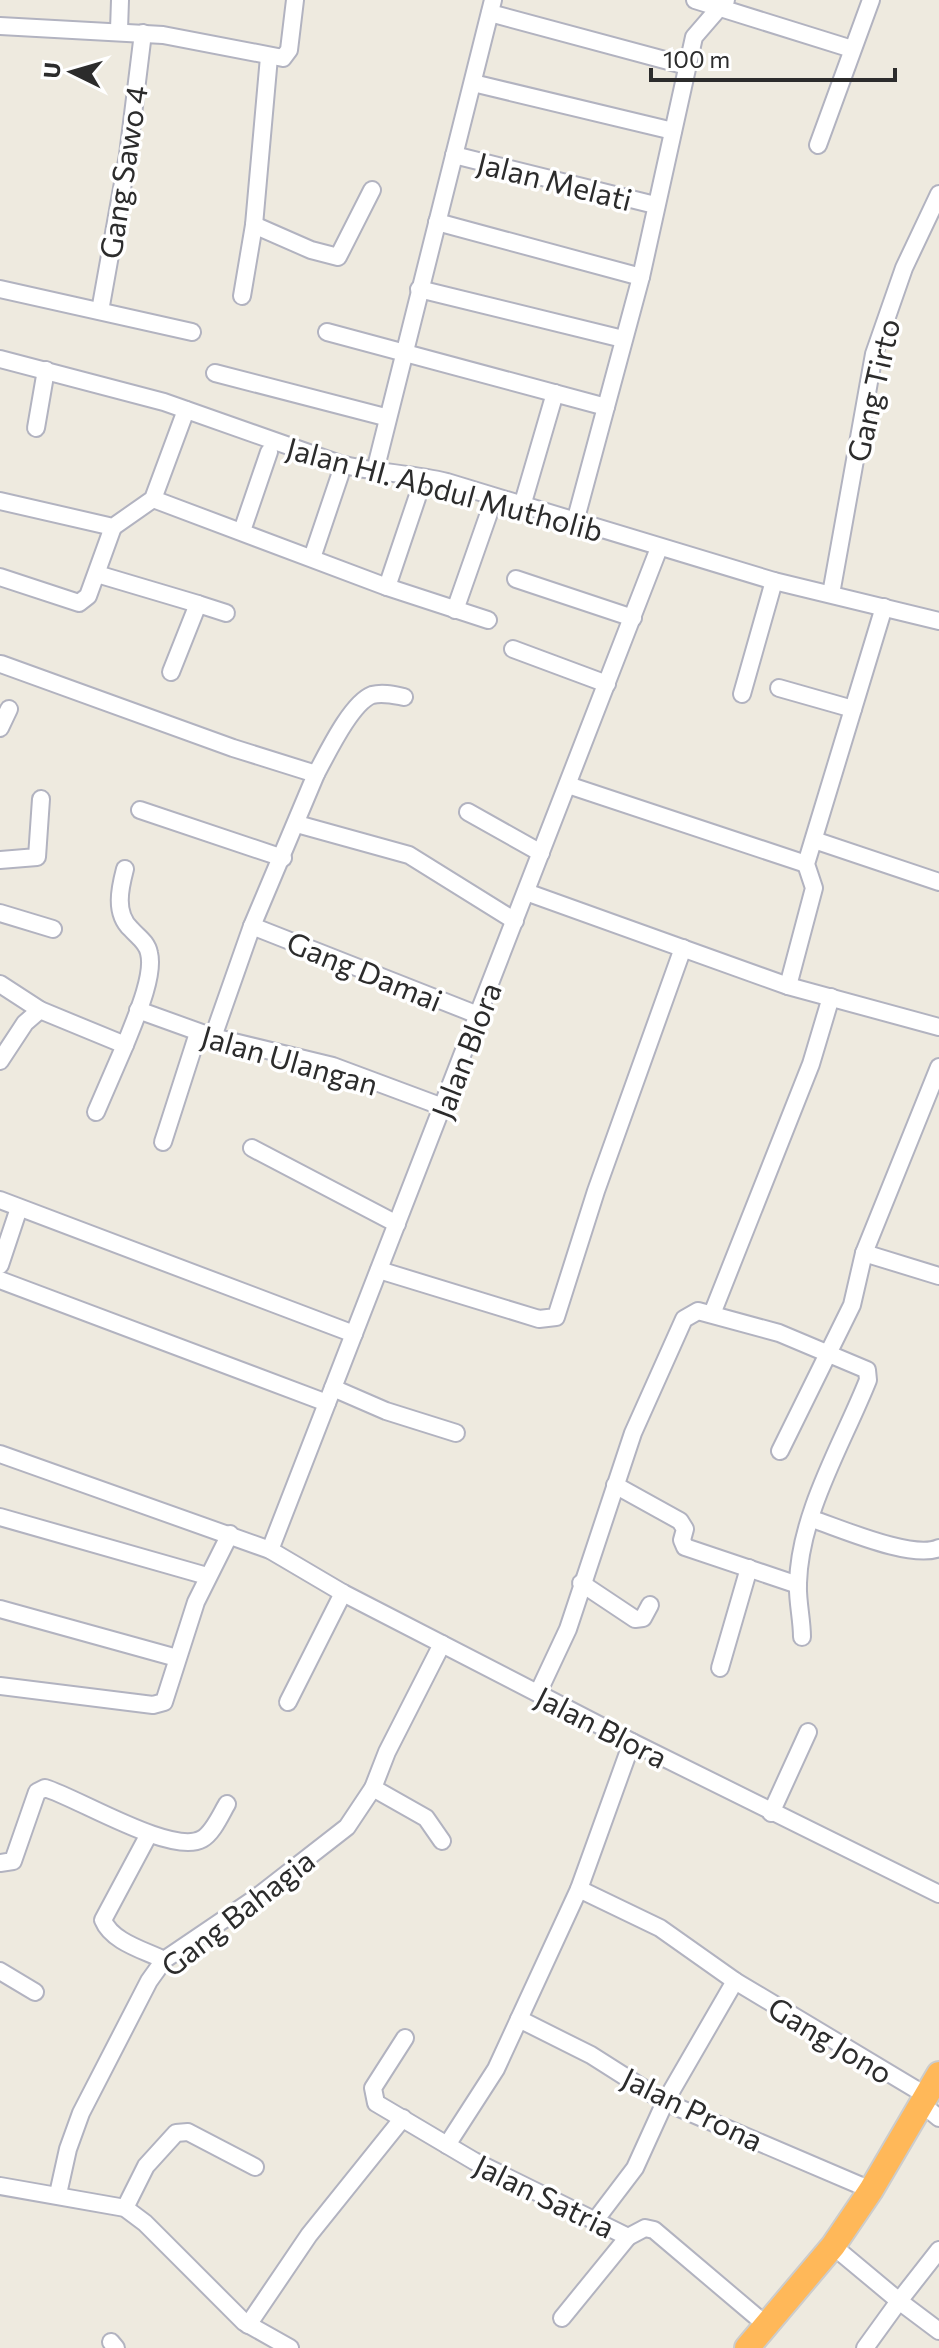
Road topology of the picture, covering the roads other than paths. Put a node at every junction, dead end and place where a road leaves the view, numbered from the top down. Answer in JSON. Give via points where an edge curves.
{"nodes":[{"id":1,"x":120,"y":0,"type":"edge"},
{"id":2,"x":295,"y":0,"type":"edge"},
{"id":3,"x":695,"y":0,"type":"edge"},
{"id":4,"x":871,"y":0,"type":"edge"},
{"id":5,"x":723,"y":4,"type":"edge"},
{"id":6,"x":492,"y":6,"type":"edge"},
{"id":7,"x":0,"y":26,"type":"edge"},
{"id":8,"x":119,"y":30,"type":"junction"},
{"id":9,"x":143,"y":33,"type":"junction"},
{"id":10,"x":852,"y":49,"type":"junction"},
{"id":11,"x":269,"y":57,"type":"junction"},
{"id":12,"x":687,"y":66,"type":"junction"},
{"id":13,"x":473,"y":83,"type":"junction"},
{"id":14,"x":673,"y":131,"type":"junction"},
{"id":15,"x":818,"y":145,"type":"dead end"},
{"id":16,"x":454,"y":155,"type":"junction"},
{"id":17,"x":372,"y":190,"type":"dead end"},
{"id":18,"x":939,"y":194,"type":"edge"},
{"id":19,"x":655,"y":205,"type":"junction"},
{"id":20,"x":437,"y":222,"type":"junction"},
{"id":21,"x":254,"y":225,"type":"junction"},
{"id":22,"x":641,"y":277,"type":"junction"},
{"id":23,"x":0,"y":289,"type":"edge"},
{"id":24,"x":419,"y":289,"type":"junction"},
{"id":25,"x":242,"y":296,"type":"dead end"},
{"id":26,"x":100,"y":311,"type":"junction"},
{"id":27,"x":192,"y":332,"type":"dead end"},
{"id":28,"x":327,"y":332,"type":"dead end"},
{"id":29,"x":623,"y":339,"type":"junction"},
{"id":30,"x":402,"y":352,"type":"junction"},
{"id":31,"x":0,"y":359,"type":"edge"},
{"id":32,"x":46,"y":370,"type":"junction"},
{"id":33,"x":215,"y":373,"type":"dead end"},
{"id":34,"x":555,"y":393,"type":"junction"},
{"id":35,"x":606,"y":407,"type":"junction"},
{"id":36,"x":186,"y":410,"type":"junction"},
{"id":37,"x":385,"y":417,"type":"junction"},
{"id":38,"x":36,"y":428,"type":"dead end"},
{"id":39,"x":269,"y":452,"type":"dead end"},
{"id":40,"x":375,"y":471,"type":"junction"},
{"id":41,"x":340,"y":475,"type":"dead end"},
{"id":42,"x":417,"y":498,"type":"dead end"},
{"id":43,"x":153,"y":499,"type":"junction"},
{"id":44,"x":0,"y":501,"type":"edge"},
{"id":45,"x":522,"y":506,"type":"junction"},
{"id":46,"x":489,"y":513,"type":"dead end"},
{"id":47,"x":575,"y":522,"type":"junction"},
{"id":48,"x":113,"y":527,"type":"junction"},
{"id":49,"x":242,"y":531,"type":"junction"},
{"id":50,"x":659,"y":548,"type":"junction"},
{"id":51,"x":312,"y":558,"type":"junction"},
{"id":52,"x":97,"y":574,"type":"junction"},
{"id":53,"x":0,"y":577,"type":"edge"},
{"id":54,"x":516,"y":579,"type":"dead end"},
{"id":55,"x":774,"y":581,"type":"junction"},
{"id":56,"x":387,"y":587,"type":"junction"},
{"id":57,"x":831,"y":594,"type":"junction"},
{"id":58,"x":198,"y":604,"type":"junction"},
{"id":59,"x":884,"y":607,"type":"junction"},
{"id":60,"x":455,"y":610,"type":"junction"},
{"id":61,"x":226,"y":613,"type":"dead end"},
{"id":62,"x":633,"y":618,"type":"junction"},
{"id":63,"x":488,"y":620,"type":"dead end"},
{"id":64,"x":939,"y":621,"type":"edge"},
{"id":65,"x":513,"y":649,"type":"dead end"},
{"id":66,"x":1,"y":664,"type":"edge"},
{"id":67,"x":171,"y":672,"type":"dead end"},
{"id":68,"x":607,"y":684,"type":"junction"},
{"id":69,"x":779,"y":688,"type":"dead end"},
{"id":70,"x":742,"y":694,"type":"dead end"},
{"id":71,"x":404,"y":697,"type":"dead end"},
{"id":72,"x":9,"y":709,"type":"dead end"},
{"id":73,"x":853,"y":709,"type":"junction"},
{"id":74,"x":0,"y":728,"type":"edge"},
{"id":75,"x":316,"y":774,"type":"junction"},
{"id":76,"x":568,"y":785,"type":"junction"},
{"id":77,"x":41,"y":799,"type":"dead end"},
{"id":78,"x":140,"y":810,"type":"dead end"},
{"id":79,"x":468,"y":812,"type":"dead end"},
{"id":80,"x":297,"y":824,"type":"junction"},
{"id":81,"x":814,"y":840,"type":"junction"},
{"id":82,"x":541,"y":853,"type":"junction"},
{"id":83,"x":283,"y":858,"type":"junction"},
{"id":84,"x":0,"y":860,"type":"edge"},
{"id":85,"x":806,"y":864,"type":"junction"},
{"id":86,"x":125,"y":869,"type":"dead end"},
{"id":87,"x":939,"y":882,"type":"edge"},
{"id":88,"x":526,"y":892,"type":"junction"},
{"id":89,"x":0,"y":913,"type":"edge"},
{"id":90,"x":515,"y":921,"type":"junction"},
{"id":91,"x":252,"y":926,"type":"junction"},
{"id":92,"x":53,"y":929,"type":"dead end"},
{"id":93,"x":683,"y":948,"type":"junction"},
{"id":94,"x":788,"y":986,"type":"junction"},
{"id":95,"x":2,"y":987,"type":"edge"},
{"id":96,"x":831,"y":997,"type":"junction"},
{"id":97,"x":40,"y":1010,"type":"junction"},
{"id":98,"x":138,"y":1010,"type":"junction"},
{"id":99,"x":478,"y":1015,"type":"junction"},
{"id":100,"x":939,"y":1027,"type":"edge"},
{"id":101,"x":205,"y":1035,"type":"junction"},
{"id":102,"x":125,"y":1045,"type":"junction"},
{"id":103,"x":0,"y":1061,"type":"edge"},
{"id":104,"x":939,"y":1067,"type":"edge"},
{"id":105,"x":443,"y":1107,"type":"junction"},
{"id":106,"x":96,"y":1112,"type":"dead end"},
{"id":107,"x":163,"y":1142,"type":"dead end"},
{"id":108,"x":252,"y":1148,"type":"dead end"},
{"id":109,"x":0,"y":1200,"type":"edge"},
{"id":110,"x":19,"y":1208,"type":"junction"},
{"id":111,"x":397,"y":1224,"type":"junction"},
{"id":112,"x":864,"y":1253,"type":"junction"},
{"id":113,"x":0,"y":1265,"type":"edge"},
{"id":114,"x":379,"y":1270,"type":"junction"},
{"id":115,"x":939,"y":1276,"type":"edge"},
{"id":116,"x":0,"y":1280,"type":"edge"},
{"id":117,"x":712,"y":1314,"type":"junction"},
{"id":118,"x":354,"y":1334,"type":"junction"},
{"id":119,"x":832,"y":1352,"type":"junction"},
{"id":120,"x":330,"y":1396,"type":"junction"},
{"id":121,"x":456,"y":1433,"type":"dead end"},
{"id":122,"x":780,"y":1451,"type":"dead end"},
{"id":123,"x":0,"y":1454,"type":"edge"},
{"id":124,"x":615,"y":1485,"type":"junction"},
{"id":125,"x":0,"y":1517,"type":"edge"},
{"id":126,"x":812,"y":1519,"type":"junction"},
{"id":127,"x":230,"y":1534,"type":"junction"},
{"id":128,"x":939,"y":1548,"type":"edge"},
{"id":129,"x":270,"y":1550,"type":"junction"},
{"id":130,"x":749,"y":1568,"type":"junction"},
{"id":131,"x":207,"y":1576,"type":"junction"},
{"id":132,"x":581,"y":1583,"type":"junction"},
{"id":133,"x":798,"y":1585,"type":"junction"},
{"id":134,"x":343,"y":1593,"type":"junction"},
{"id":135,"x":650,"y":1605,"type":"dead end"},
{"id":136,"x":0,"y":1609,"type":"edge"},
{"id":137,"x":802,"y":1637,"type":"dead end"},
{"id":138,"x":442,"y":1644,"type":"junction"},
{"id":139,"x":177,"y":1658,"type":"junction"},
{"id":140,"x":720,"y":1668,"type":"dead end"},
{"id":141,"x":0,"y":1686,"type":"edge"},
{"id":142,"x":538,"y":1693,"type":"junction"},
{"id":143,"x":288,"y":1702,"type":"dead end"},
{"id":144,"x":808,"y":1732,"type":"dead end"},
{"id":145,"x":632,"y":1742,"type":"junction"},
{"id":146,"x":373,"y":1788,"type":"junction"},
{"id":147,"x":227,"y":1804,"type":"dead end"},
{"id":148,"x":771,"y":1813,"type":"junction"},
{"id":149,"x":149,"y":1834,"type":"junction"},
{"id":150,"x":442,"y":1841,"type":"dead end"},
{"id":151,"x":0,"y":1863,"type":"edge"},
{"id":152,"x":579,"y":1889,"type":"junction"},
{"id":153,"x":939,"y":1894,"type":"edge"},
{"id":154,"x":164,"y":1960,"type":"junction"},
{"id":155,"x":0,"y":1971,"type":"edge"},
{"id":156,"x":735,"y":1981,"type":"junction"},
{"id":157,"x":35,"y":1992,"type":"dead end"},
{"id":158,"x":519,"y":2019,"type":"junction"},
{"id":159,"x":405,"y":2038,"type":"dead end"},
{"id":160,"x":939,"y":2074,"type":"edge"},
{"id":161,"x":665,"y":2102,"type":"junction"},
{"id":162,"x":930,"y":2106,"type":"edge"},
{"id":163,"x":403,"y":2118,"type":"junction"},
{"id":164,"x":447,"y":2145,"type":"junction"},
{"id":165,"x":255,"y":2167,"type":"dead end"},
{"id":166,"x":0,"y":2186,"type":"edge"},
{"id":167,"x":871,"y":2190,"type":"junction"},
{"id":168,"x":58,"y":2194,"type":"junction"},
{"id":169,"x":125,"y":2208,"type":"junction"},
{"id":170,"x":594,"y":2222,"type":"junction"},
{"id":171,"x":628,"y":2237,"type":"junction"},
{"id":172,"x":833,"y":2246,"type":"junction"},
{"id":173,"x":939,"y":2250,"type":"edge"},
{"id":174,"x":899,"y":2301,"type":"junction"},
{"id":175,"x":562,"y":2318,"type":"dead end"},
{"id":176,"x":765,"y":2324,"type":"junction"},
{"id":177,"x":248,"y":2325,"type":"junction"},
{"id":178,"x":939,"y":2331,"type":"edge"},
{"id":179,"x":290,"y":2348,"type":"edge"},
{"id":180,"x":747,"y":2348,"type":"edge"},
{"id":181,"x":865,"y":2348,"type":"edge"}],
"edges":[{"from":1,"to":8,"type":"street"},
{"from":2,"to":11,"type":"street","via":[[289,50],[283,58]]},
{"from":3,"to":5,"type":"street"},
{"from":4,"to":10,"type":"street"},
{"from":5,"to":10,"type":"street"},
{"from":5,"to":12,"type":"street","via":[[694,37]]},
{"from":6,"to":12,"type":"street"},
{"from":6,"to":13,"type":"street"},
{"from":7,"to":8,"type":"street"},
{"from":8,"to":9,"type":"street"},
{"from":9,"to":11,"type":"street"},
{"from":9,"to":26,"type":"street","name":"Gang Sawo 4"},
{"from":10,"to":15,"type":"street"},
{"from":11,"to":21,"type":"street"},
{"from":12,"to":14,"type":"street"},
{"from":13,"to":14,"type":"street"},
{"from":13,"to":16,"type":"street"},
{"from":14,"to":19,"type":"street"},
{"from":16,"to":19,"type":"street","name":"Jalan Melati"},
{"from":16,"to":20,"type":"street"},
{"from":17,"to":21,"type":"street","via":[[338,257]]},
{"from":18,"to":57,"type":"street","name":"Gang Tirto","via":[[904,268],[874,354]]},
{"from":19,"to":22,"type":"street"},
{"from":20,"to":22,"type":"street"},
{"from":20,"to":24,"type":"street"},
{"from":21,"to":25,"type":"street"},
{"from":22,"to":29,"type":"street"},
{"from":23,"to":26,"type":"street"},
{"from":24,"to":29,"type":"street"},
{"from":24,"to":30,"type":"street"},
{"from":26,"to":27,"type":"street"},
{"from":28,"to":30,"type":"street"},
{"from":29,"to":35,"type":"street"},
{"from":30,"to":34,"type":"street"},
{"from":30,"to":37,"type":"street"},
{"from":31,"to":32,"type":"street","name":"Jalan HI. Abdul Mutholib"},
{"from":32,"to":36,"type":"street","name":"Jalan HI. Abdul Mutholib"},
{"from":32,"to":38,"type":"street"},
{"from":33,"to":37,"type":"street"},
{"from":34,"to":35,"type":"street"},
{"from":34,"to":45,"type":"street"},
{"from":35,"to":47,"type":"street"},
{"from":36,"to":40,"type":"street","name":"Jalan HI. Abdul Mutholib","via":[[340,464]]},
{"from":36,"to":43,"type":"street"},
{"from":37,"to":40,"type":"street"},
{"from":39,"to":49,"type":"street"},
{"from":40,"to":45,"type":"street","name":"Jalan HI. Abdul Mutholib","via":[[405,472]]},
{"from":41,"to":51,"type":"street"},
{"from":42,"to":56,"type":"street"},
{"from":43,"to":48,"type":"street"},
{"from":43,"to":49,"type":"street"},
{"from":44,"to":48,"type":"street"},
{"from":45,"to":47,"type":"street","name":"Jalan HI. Abdul Mutholib"},
{"from":46,"to":60,"type":"street"},
{"from":47,"to":50,"type":"street","name":"Jalan HI. Abdul Mutholib"},
{"from":48,"to":52,"type":"street"},
{"from":49,"to":51,"type":"street"},
{"from":50,"to":55,"type":"street","name":"Jalan HI. Abdul Mutholib"},
{"from":50,"to":62,"type":"street","name":"Jalan Blora"},
{"from":51,"to":56,"type":"street"},
{"from":52,"to":53,"type":"street","via":[[88,596],[73,603]]},
{"from":52,"to":58,"type":"street"},
{"from":54,"to":62,"type":"street"},
{"from":55,"to":57,"type":"street","name":"Jalan HI. Abdul Mutholib"},
{"from":55,"to":70,"type":"street"},
{"from":56,"to":60,"type":"street"},
{"from":57,"to":59,"type":"street","name":"Jalan HI. Abdul Mutholib"},
{"from":58,"to":61,"type":"street"},
{"from":58,"to":67,"type":"street"},
{"from":59,"to":64,"type":"street","name":"Jalan HI. Abdul Mutholib"},
{"from":59,"to":73,"type":"street"},
{"from":60,"to":63,"type":"street"},
{"from":62,"to":68,"type":"street","name":"Jalan Blora"},
{"from":65,"to":68,"type":"street"},
{"from":66,"to":75,"type":"street"},
{"from":68,"to":76,"type":"street","name":"Jalan Blora"},
{"from":69,"to":73,"type":"street"},
{"from":71,"to":75,"type":"street","via":[[368,697]]},
{"from":72,"to":74,"type":"street"},
{"from":73,"to":81,"type":"street"},
{"from":75,"to":80,"type":"street"},
{"from":76,"to":82,"type":"street","name":"Jalan Blora"},
{"from":76,"to":85,"type":"street"},
{"from":77,"to":84,"type":"street","via":[[37,857]]},
{"from":78,"to":83,"type":"street"},
{"from":79,"to":82,"type":"street"},
{"from":80,"to":83,"type":"street"},
{"from":80,"to":90,"type":"street","via":[[409,855]]},
{"from":81,"to":85,"type":"street"},
{"from":81,"to":87,"type":"street"},
{"from":82,"to":88,"type":"street","name":"Jalan Blora"},
{"from":83,"to":91,"type":"street"},
{"from":85,"to":94,"type":"street","via":[[814,888]]},
{"from":86,"to":98,"type":"street","via":[[122,913],[144,940],[151,965]]},
{"from":88,"to":90,"type":"street","name":"Jalan Blora"},
{"from":88,"to":93,"type":"street"},
{"from":89,"to":92,"type":"street"},
{"from":90,"to":99,"type":"street","name":"Jalan Blora"},
{"from":91,"to":99,"type":"street","name":"Gang Damai"},
{"from":91,"to":101,"type":"street"},
{"from":93,"to":94,"type":"street"},
{"from":93,"to":114,"type":"street","via":[[556,1317],[539,1319]]},
{"from":94,"to":96,"type":"street"},
{"from":95,"to":97,"type":"street"},
{"from":96,"to":100,"type":"street"},
{"from":96,"to":117,"type":"street","via":[[811,1064]]},
{"from":97,"to":102,"type":"street"},
{"from":97,"to":103,"type":"street"},
{"from":98,"to":101,"type":"street","name":"Jalan Ulangan"},
{"from":98,"to":102,"type":"street"},
{"from":99,"to":105,"type":"street","name":"Jalan Blora"},
{"from":101,"to":105,"type":"street","name":"Jalan Ulangan","via":[[333,1066]]},
{"from":101,"to":107,"type":"street"},
{"from":102,"to":106,"type":"street"},
{"from":104,"to":112,"type":"street"},
{"from":105,"to":111,"type":"street","name":"Jalan Blora"},
{"from":108,"to":111,"type":"street"},
{"from":109,"to":110,"type":"street"},
{"from":110,"to":113,"type":"street"},
{"from":110,"to":118,"type":"street"},
{"from":111,"to":114,"type":"street","name":"Jalan Blora"},
{"from":112,"to":115,"type":"street"},
{"from":112,"to":119,"type":"street","via":[[852,1305]]},
{"from":114,"to":118,"type":"street","name":"Jalan Blora"},
{"from":116,"to":120,"type":"street"},
{"from":117,"to":119,"type":"street"},
{"from":117,"to":124,"type":"street","via":[[698,1311],[684,1319]]},
{"from":118,"to":120,"type":"street","name":"Jalan Blora"},
{"from":119,"to":122,"type":"street"},
{"from":119,"to":126,"type":"street","via":[[867,1370],[868,1380]]},
{"from":120,"to":121,"type":"street"},
{"from":120,"to":129,"type":"street","name":"Jalan Blora"},
{"from":123,"to":127,"type":"street","name":"Jalan Blora"},
{"from":124,"to":130,"type":"street","via":[[680,1521],[685,1547]]},
{"from":124,"to":132,"type":"street"},
{"from":125,"to":131,"type":"street"},
{"from":126,"to":128,"type":"street","via":[[887,1544]]},
{"from":126,"to":133,"type":"street"},
{"from":127,"to":129,"type":"street","name":"Jalan Blora"},
{"from":127,"to":131,"type":"street"},
{"from":129,"to":134,"type":"street","name":"Jalan Blora"},
{"from":130,"to":133,"type":"street"},
{"from":130,"to":140,"type":"street"},
{"from":131,"to":139,"type":"street"},
{"from":132,"to":135,"type":"street","via":[[635,1619],[643,1618]]},
{"from":132,"to":142,"type":"street","via":[[568,1629]]},
{"from":133,"to":137,"type":"street"},
{"from":134,"to":138,"type":"street","name":"Jalan Blora"},
{"from":134,"to":143,"type":"street"},
{"from":136,"to":139,"type":"street"},
{"from":138,"to":142,"type":"street","name":"Jalan Blora"},
{"from":138,"to":146,"type":"street","name":"Gang Bahagia"},
{"from":139,"to":141,"type":"street","via":[[169,1695],[153,1705]]},
{"from":142,"to":145,"type":"street","name":"Jalan Blora"},
{"from":144,"to":148,"type":"street"},
{"from":145,"to":148,"type":"street","name":"Jalan Blora"},
{"from":145,"to":152,"type":"street"},
{"from":146,"to":150,"type":"street","via":[[426,1818]]},
{"from":146,"to":154,"type":"street","name":"Gang Bahagia","via":[[347,1827]]},
{"from":147,"to":149,"type":"street","via":[[201,1840]]},
{"from":148,"to":153,"type":"street","name":"Jalan Blora"},
{"from":149,"to":151,"type":"street","via":[[45,1788],[37,1792],[13,1861]]},
{"from":149,"to":154,"type":"street","via":[[103,1920],[119,1939]]},
{"from":152,"to":156,"type":"street","name":"Gang Jono","via":[[660,1928]]},
{"from":152,"to":158,"type":"street"},
{"from":154,"to":168,"type":"street","name":"Gang Bahagia","via":[[81,2113]]},
{"from":155,"to":157,"type":"street"},
{"from":156,"to":161,"type":"street"},
{"from":156,"to":162,"type":"street","name":"Gang Jono"},
{"from":158,"to":161,"type":"street","name":"Jalan Prona","via":[[591,2055]]},
{"from":158,"to":164,"type":"street","via":[[496,2069]]},
{"from":159,"to":163,"type":"street","name":"Jalan Satria","via":[[373,2093],[376,2103]]},
{"from":160,"to":162,"type":"highway"},
{"from":161,"to":167,"type":"street","name":"Jalan Prona"},
{"from":161,"to":170,"type":"street","via":[[635,2168]]},
{"from":162,"to":167,"type":"highway"},
{"from":163,"to":164,"type":"street","name":"Jalan Satria"},
{"from":163,"to":177,"type":"street","via":[[309,2235]]},
{"from":164,"to":170,"type":"street","name":"Jalan Satria"},
{"from":165,"to":169,"type":"street","via":[[188,2132],[176,2133],[146,2166]]},
{"from":166,"to":168,"type":"street"},
{"from":167,"to":172,"type":"highway"},
{"from":168,"to":169,"type":"street"},
{"from":169,"to":177,"type":"street"},
{"from":170,"to":171,"type":"street","name":"Jalan Satria"},
{"from":171,"to":175,"type":"street"},
{"from":171,"to":176,"type":"street","name":"Jalan Satria","via":[[645,2228],[654,2230]]},
{"from":172,"to":174,"type":"street"},
{"from":172,"to":176,"type":"highway"},
{"from":173,"to":174,"type":"street"},
{"from":174,"to":178,"type":"street"},
{"from":174,"to":181,"type":"street"},
{"from":176,"to":180,"type":"highway"},
{"from":177,"to":179,"type":"street"}]}
